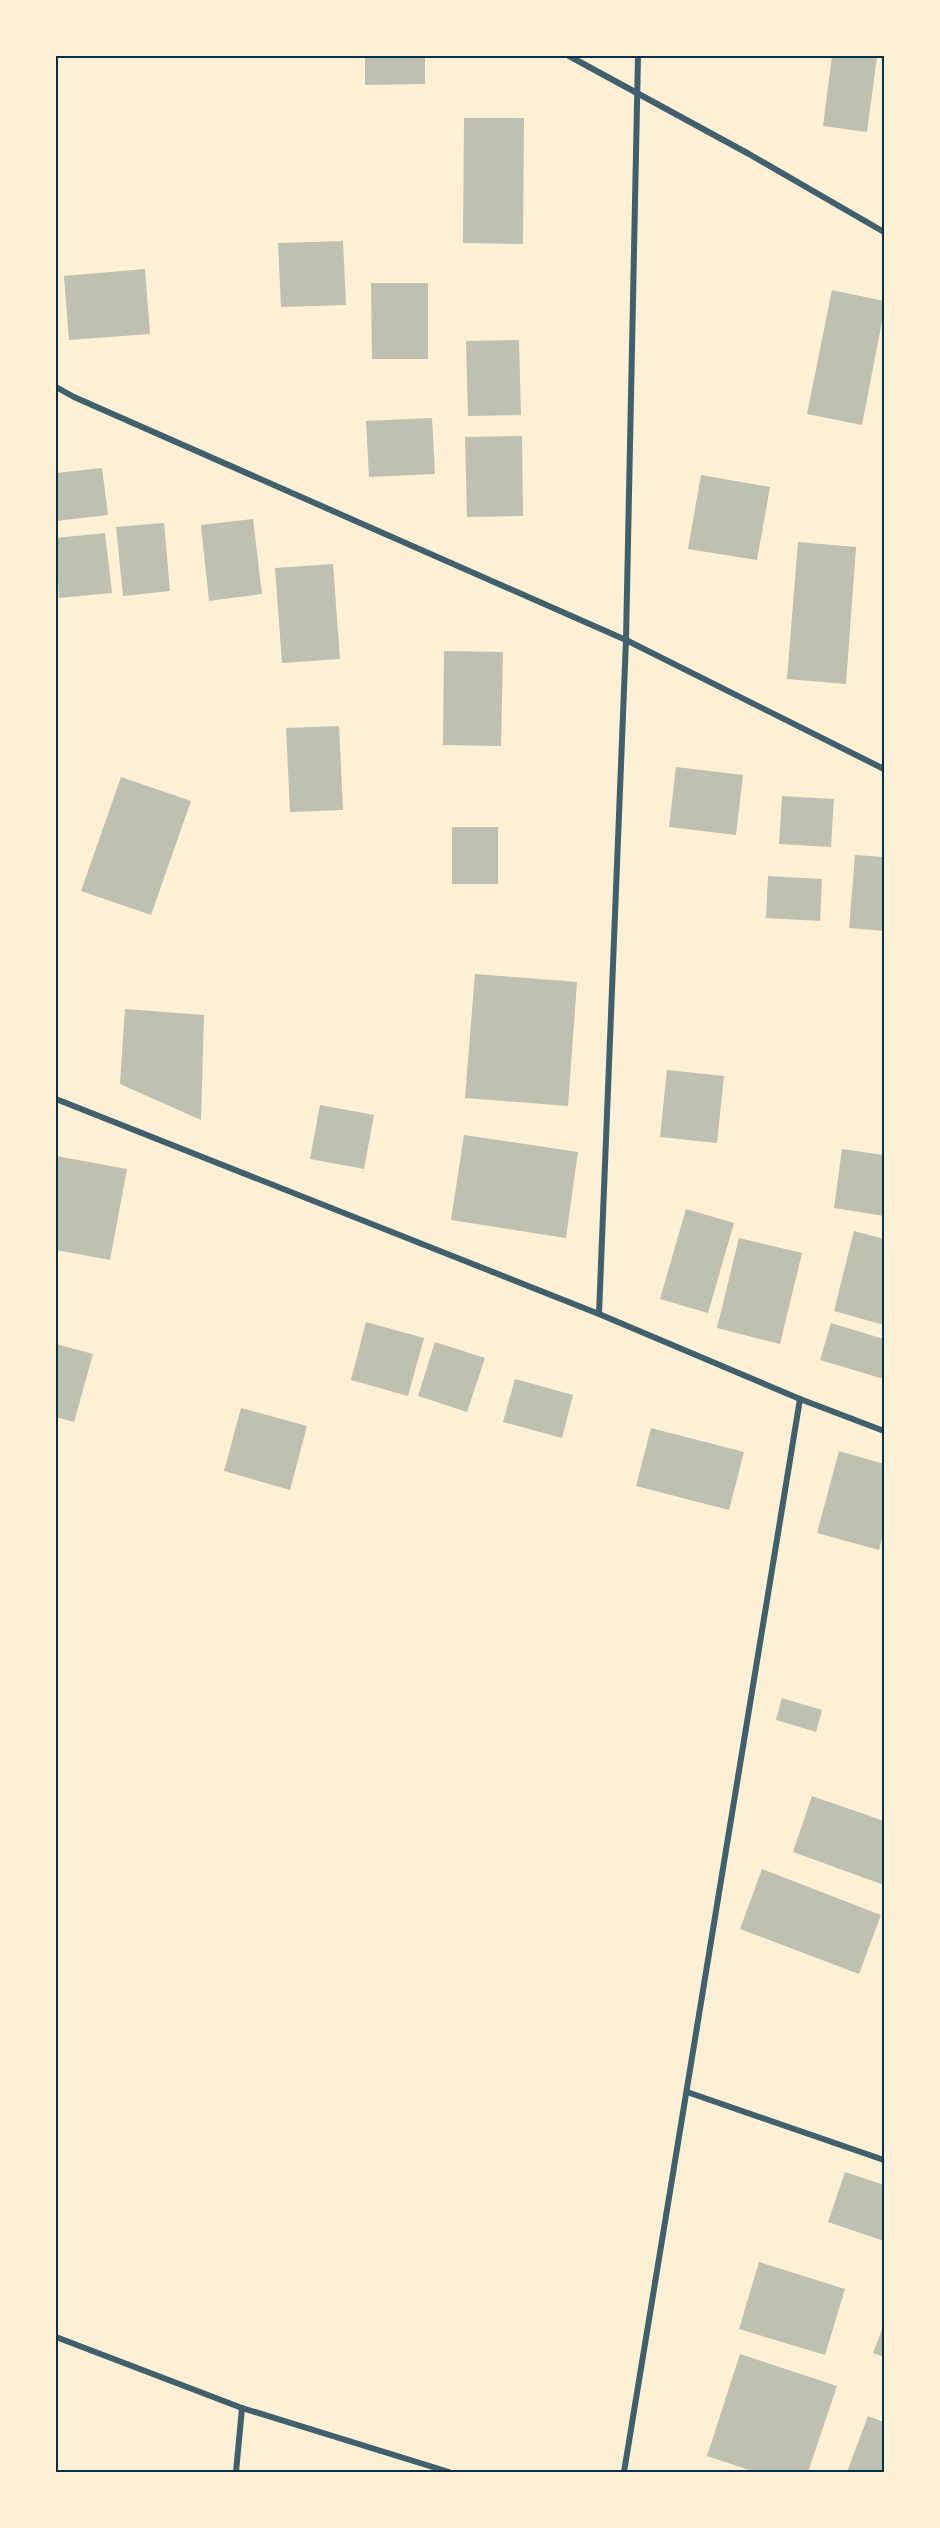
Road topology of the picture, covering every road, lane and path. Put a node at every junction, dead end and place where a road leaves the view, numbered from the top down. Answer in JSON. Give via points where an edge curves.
{"nodes":[{"id":1,"x":569,"y":56,"type":"edge"},
{"id":2,"x":638,"y":56,"type":"edge"},
{"id":3,"x":636,"y":91,"type":"junction"},
{"id":4,"x":885,"y":232,"type":"edge"},
{"id":5,"x":56,"y":387,"type":"edge"},
{"id":6,"x":626,"y":640,"type":"junction"},
{"id":7,"x":885,"y":769,"type":"edge"},
{"id":8,"x":56,"y":1099,"type":"edge"},
{"id":9,"x":599,"y":1314,"type":"junction"},
{"id":10,"x":800,"y":1399,"type":"junction"},
{"id":11,"x":885,"y":1431,"type":"edge"},
{"id":12,"x":687,"y":2092,"type":"junction"},
{"id":13,"x":885,"y":2160,"type":"edge"},
{"id":14,"x":56,"y":2337,"type":"edge"},
{"id":15,"x":242,"y":2408,"type":"junction"},
{"id":16,"x":236,"y":2472,"type":"edge"},
{"id":17,"x":449,"y":2472,"type":"edge"},
{"id":18,"x":624,"y":2472,"type":"edge"}],
"edges":[{"from":1,"to":3,"type":"street"},
{"from":2,"to":3,"type":"street"},
{"from":3,"to":4,"type":"street"},
{"from":3,"to":6,"type":"street"},
{"from":5,"to":6,"type":"street"},
{"from":6,"to":7,"type":"street"},
{"from":6,"to":9,"type":"street"},
{"from":8,"to":9,"type":"street"},
{"from":9,"to":10,"type":"street"},
{"from":10,"to":11,"type":"street"},
{"from":10,"to":12,"type":"street"},
{"from":12,"to":13,"type":"street"},
{"from":12,"to":18,"type":"street"},
{"from":14,"to":15,"type":"street"},
{"from":15,"to":16,"type":"street"},
{"from":15,"to":17,"type":"street"}]}
